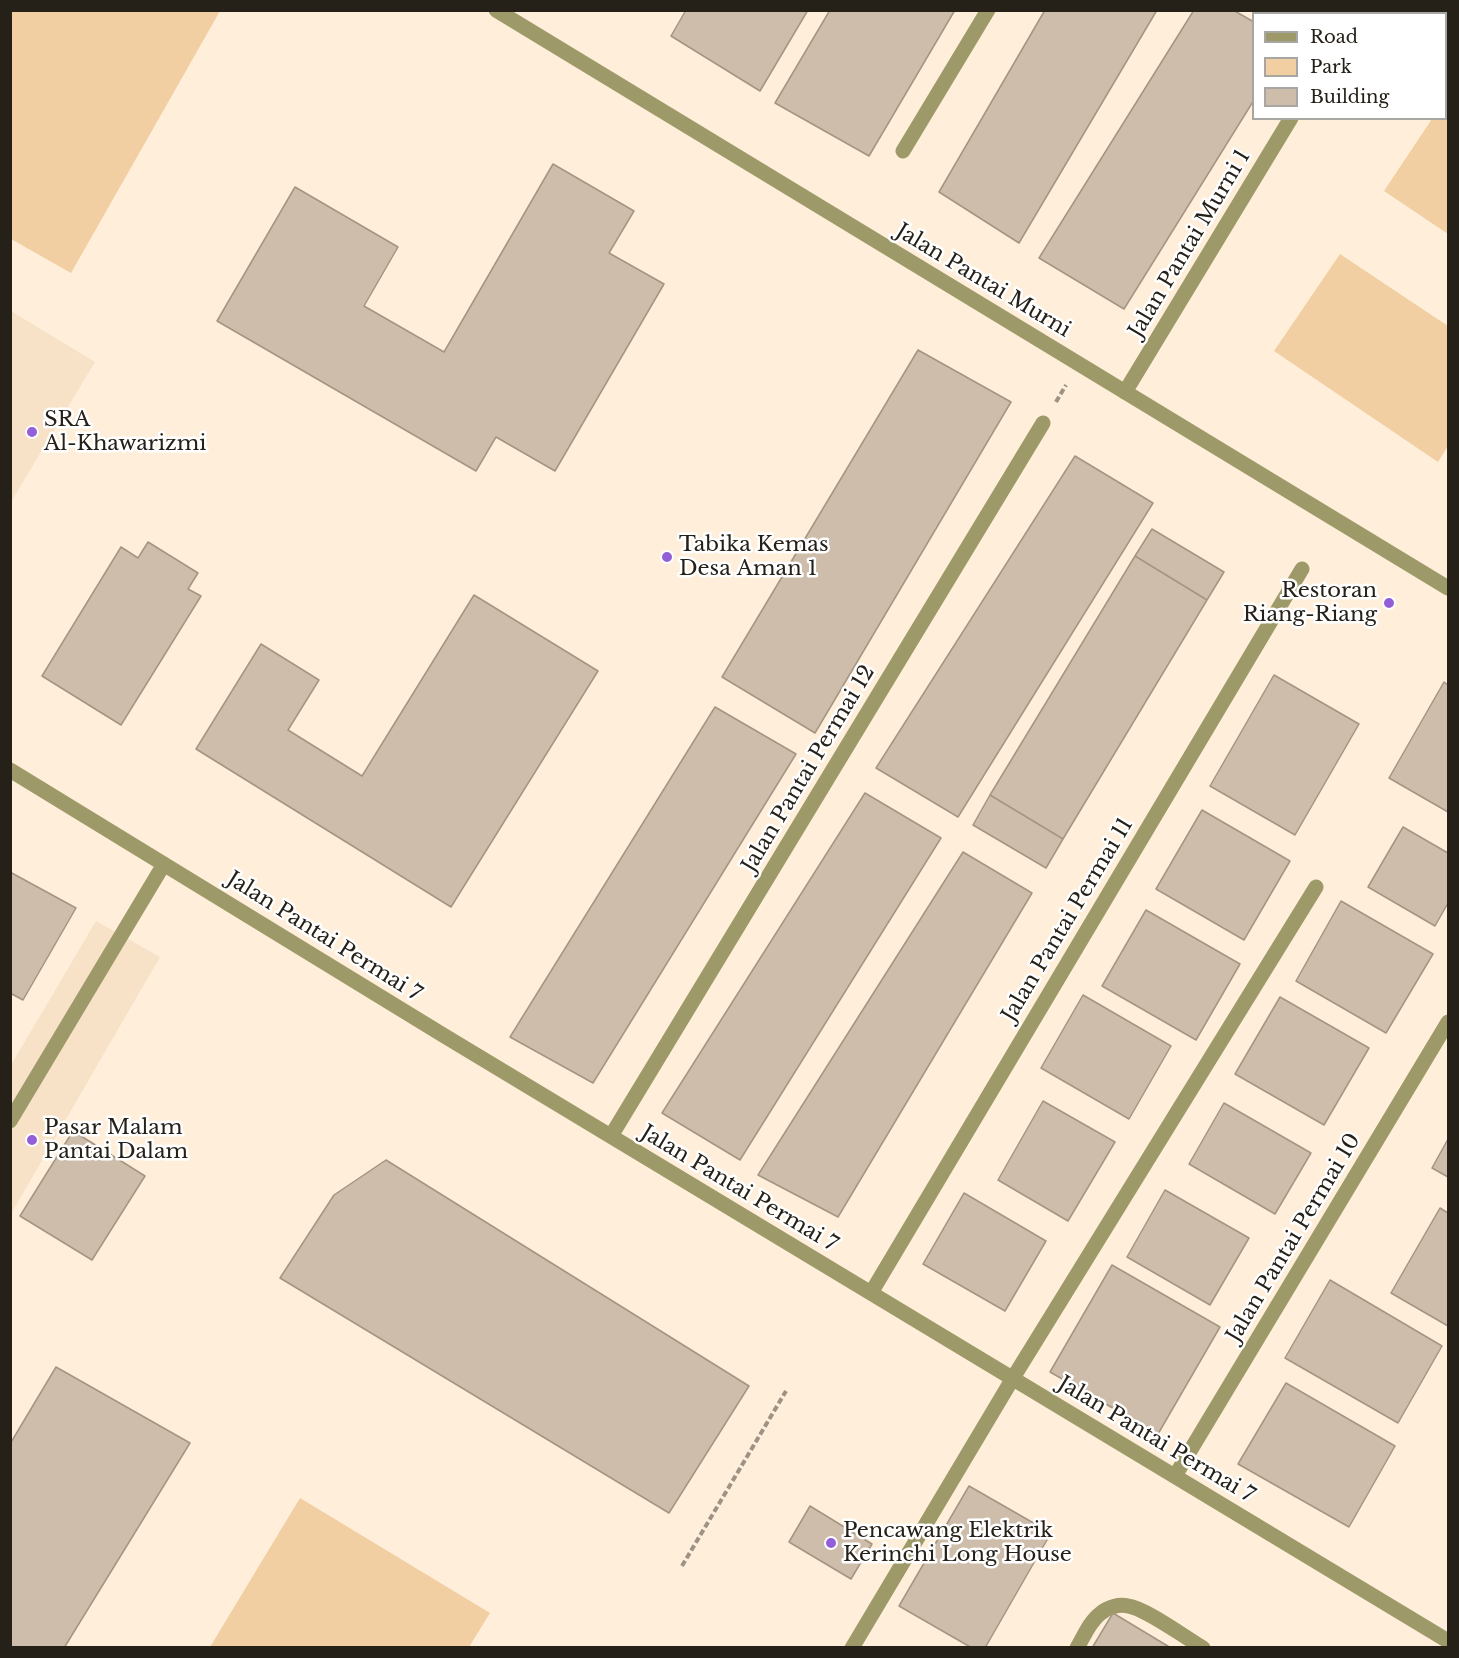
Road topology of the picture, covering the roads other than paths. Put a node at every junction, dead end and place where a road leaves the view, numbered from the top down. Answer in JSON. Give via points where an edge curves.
{"nodes":[{"id":1,"x":496,"y":10,"type":"edge"},
{"id":2,"x":988,"y":10,"type":"edge"},
{"id":3,"x":1290,"y":120,"type":"edge"},
{"id":4,"x":903,"y":151,"type":"dead end"},
{"id":5,"x":1125,"y":392,"type":"junction"},
{"id":6,"x":1043,"y":423,"type":"road end"},
{"id":7,"x":1302,"y":569,"type":"dead end"},
{"id":8,"x":1449,"y":588,"type":"edge"},
{"id":9,"x":10,"y":770,"type":"edge"},
{"id":10,"x":164,"y":864,"type":"junction"},
{"id":11,"x":1316,"y":887,"type":"dead end"},
{"id":12,"x":1449,"y":1022,"type":"edge"},
{"id":13,"x":10,"y":1121,"type":"edge"},
{"id":14,"x":611,"y":1136,"type":"junction"},
{"id":15,"x":870,"y":1293,"type":"junction"},
{"id":16,"x":1013,"y":1378,"type":"junction"},
{"id":17,"x":1175,"y":1476,"type":"junction"},
{"id":18,"x":1449,"y":1641,"type":"edge"},
{"id":19,"x":852,"y":1647,"type":"edge"},
{"id":20,"x":1077,"y":1647,"type":"edge"},
{"id":21,"x":1203,"y":1647,"type":"edge"}],
"edges":[{"from":1,"to":5,"type":"street","name":"Jalan Pantai Murni"},
{"from":2,"to":4,"type":"street"},
{"from":3,"to":5,"type":"street","name":"Jalan Pantai Murni 1"},
{"from":5,"to":8,"type":"street","name":"Jalan Pantai Murni"},
{"from":6,"to":14,"type":"street","name":"Jalan Pantai Permai 12"},
{"from":7,"to":15,"type":"street","name":"Jalan Pantai Permai 11"},
{"from":9,"to":10,"type":"street","name":"Jalan Pantai Permai 7"},
{"from":10,"to":13,"type":"street"},
{"from":10,"to":14,"type":"street","name":"Jalan Pantai Permai 7"},
{"from":11,"to":16,"type":"street"},
{"from":12,"to":17,"type":"street","name":"Jalan Pantai Permai 10"},
{"from":14,"to":15,"type":"street","name":"Jalan Pantai Permai 7"},
{"from":15,"to":16,"type":"street","name":"Jalan Pantai Permai 7"},
{"from":16,"to":17,"type":"street","name":"Jalan Pantai Permai 7"},
{"from":16,"to":19,"type":"street"},
{"from":17,"to":18,"type":"street","name":"Jalan Pantai Permai 7"},
{"from":20,"to":21,"type":"street","via":[[1091,1623],[1114,1606],[1142,1610]]}]}
